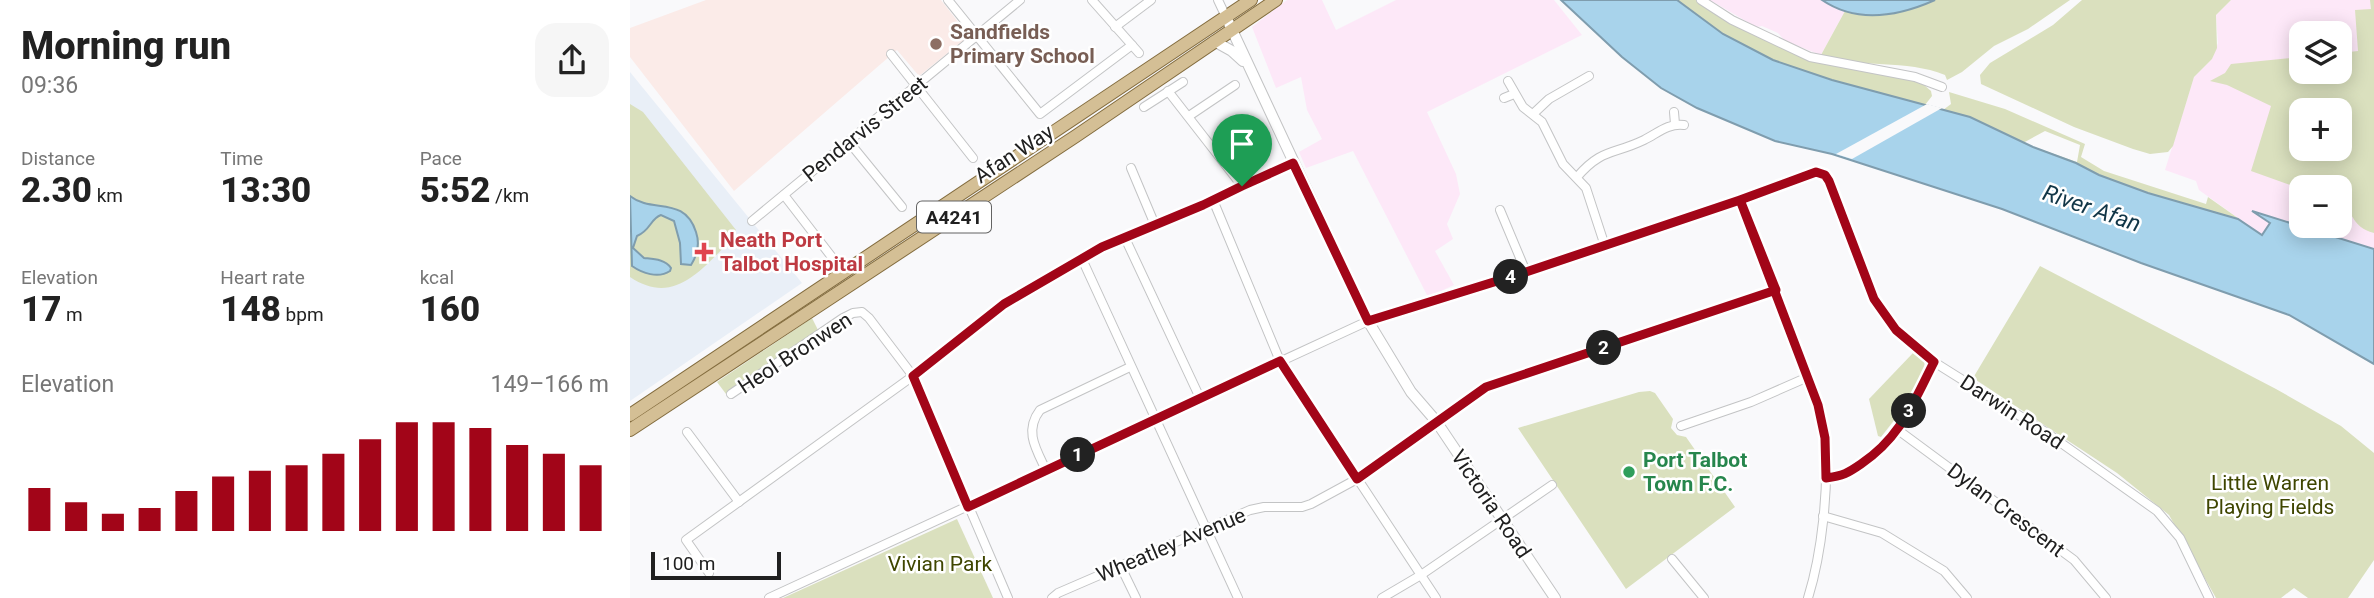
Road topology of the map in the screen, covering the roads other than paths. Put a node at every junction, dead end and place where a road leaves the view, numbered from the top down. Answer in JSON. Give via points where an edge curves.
{"nodes":[{"id":1,"x":948,"y":0,"type":"edge"},
{"id":2,"x":1020,"y":0,"type":"edge"},
{"id":3,"x":1092,"y":0,"type":"edge"},
{"id":4,"x":1151,"y":0,"type":"edge"},
{"id":5,"x":1218,"y":0,"type":"edge"},
{"id":6,"x":1251,"y":0,"type":"edge"},
{"id":7,"x":1276,"y":0,"type":"edge"},
{"id":8,"x":1701,"y":0,"type":"edge"},
{"id":9,"x":1226,"y":17,"type":"junction"},
{"id":10,"x":1115,"y":27,"type":"junction"},
{"id":11,"x":1232,"y":30,"type":"junction"},
{"id":12,"x":977,"y":36,"type":"junction"},
{"id":13,"x":1214,"y":41,"type":"junction"},
{"id":14,"x":1132,"y":45,"type":"junction"},
{"id":15,"x":1139,"y":53,"type":"dead end"},
{"id":16,"x":891,"y":54,"type":"dead end"},
{"id":17,"x":1247,"y":65,"type":"junction"},
{"id":18,"x":1589,"y":76,"type":"dead end"},
{"id":19,"x":1508,"y":81,"type":"dead end"},
{"id":20,"x":1578,"y":81,"type":"junction"},
{"id":21,"x":1183,"y":82,"type":"dead end"},
{"id":22,"x":1235,"y":85,"type":"dead end"},
{"id":23,"x":917,"y":86,"type":"junction"},
{"id":24,"x":1942,"y":88,"type":"dead end"},
{"id":25,"x":1168,"y":91,"type":"junction"},
{"id":26,"x":1583,"y":91,"type":"dead end"},
{"id":27,"x":1514,"y":94,"type":"junction"},
{"id":28,"x":1504,"y":98,"type":"dead end"},
{"id":29,"x":1144,"y":107,"type":"dead end"},
{"id":30,"x":1674,"y":112,"type":"dead end"},
{"id":31,"x":1533,"y":114,"type":"junction"},
{"id":32,"x":1189,"y":116,"type":"junction"},
{"id":33,"x":849,"y":142,"type":"junction"},
{"id":34,"x":973,"y":158,"type":"dead end"},
{"id":35,"x":1293,"y":163,"type":"junction"},
{"id":36,"x":1130,"y":168,"type":"dead end"},
{"id":37,"x":1577,"y":177,"type":"junction"},
{"id":38,"x":1242,"y":186,"type":"junction"},
{"id":39,"x":784,"y":195,"type":"junction"},
{"id":40,"x":1740,"y":200,"type":"junction"},
{"id":41,"x":1213,"y":201,"type":"junction"},
{"id":42,"x":902,"y":207,"type":"dead end"},
{"id":43,"x":1500,"y":210,"type":"dead end"},
{"id":44,"x":752,"y":221,"type":"dead end"},
{"id":45,"x":1505,"y":222,"type":"junction"},
{"id":46,"x":1155,"y":225,"type":"junction"},
{"id":47,"x":1495,"y":225,"type":"dead end"},
{"id":48,"x":1125,"y":238,"type":"junction"},
{"id":49,"x":1605,"y":246,"type":"junction"},
{"id":50,"x":831,"y":256,"type":"dead end"},
{"id":51,"x":1082,"y":259,"type":"junction"},
{"id":52,"x":1526,"y":272,"type":"junction"},
{"id":53,"x":1776,"y":290,"type":"junction"},
{"id":54,"x":1368,"y":321,"type":"junction"},
{"id":55,"x":1280,"y":361,"type":"junction"},
{"id":56,"x":1934,"y":362,"type":"junction"},
{"id":57,"x":1130,"y":368,"type":"junction"},
{"id":58,"x":913,"y":376,"type":"junction"},
{"id":59,"x":1808,"y":377,"type":"junction"},
{"id":60,"x":731,"y":394,"type":"dead end"},
{"id":61,"x":1200,"y":398,"type":"junction"},
{"id":62,"x":630,"y":415,"type":"edge"},
{"id":63,"x":1155,"y":420,"type":"junction"},
{"id":64,"x":1436,"y":421,"type":"junction"},
{"id":65,"x":1681,"y":426,"type":"dead end"},
{"id":66,"x":630,"y":429,"type":"edge"},
{"id":67,"x":1898,"y":430,"type":"junction"},
{"id":68,"x":687,"y":432,"type":"dead end"},
{"id":69,"x":1046,"y":470,"type":"junction"},
{"id":70,"x":1826,"y":478,"type":"junction"},
{"id":71,"x":1357,"y":479,"type":"junction"},
{"id":72,"x":1552,"y":485,"type":"dead end"},
{"id":73,"x":739,"y":502,"type":"junction"},
{"id":74,"x":968,"y":507,"type":"junction"},
{"id":75,"x":1823,"y":516,"type":"junction"},
{"id":76,"x":1501,"y":519,"type":"junction"},
{"id":77,"x":1205,"y":528,"type":"junction"},
{"id":78,"x":1672,"y":559,"type":"dead end"},
{"id":79,"x":1121,"y":567,"type":"junction"},
{"id":80,"x":709,"y":573,"type":"dead end"},
{"id":81,"x":1421,"y":575,"type":"junction"},
{"id":82,"x":769,"y":598,"type":"edge"},
{"id":83,"x":1009,"y":598,"type":"edge"},
{"id":84,"x":1052,"y":598,"type":"edge"},
{"id":85,"x":1136,"y":598,"type":"edge"},
{"id":86,"x":1238,"y":598,"type":"edge"},
{"id":87,"x":1382,"y":598,"type":"edge"},
{"id":88,"x":1436,"y":598,"type":"edge"},
{"id":89,"x":1555,"y":598,"type":"edge"},
{"id":90,"x":1704,"y":598,"type":"edge"},
{"id":91,"x":1808,"y":598,"type":"edge"},
{"id":92,"x":1967,"y":598,"type":"edge"},
{"id":93,"x":2106,"y":598,"type":"edge"},
{"id":94,"x":2209,"y":598,"type":"edge"}],
"edges":[{"from":1,"to":12,"type":"street"},
{"from":2,"to":12,"type":"street","name":"Pendarvis Street"},
{"from":3,"to":10,"type":"street"},
{"from":4,"to":10,"type":"street"},
{"from":5,"to":9,"type":"street","name":"Victoria Road"},
{"from":6,"to":9,"type":"main road","name":"Afan Way","number":"A4241"},
{"from":7,"to":11,"type":"main road","name":"Afan Way","number":"A4241"},
{"from":8,"to":24,"type":"street","via":[[1810,57],[1915,78]]},
{"from":9,"to":11,"type":"street","name":"Victoria Road"},
{"from":9,"to":62,"type":"main road","name":"Afan Way","number":"A4241"},
{"from":10,"to":14,"type":"street"},
{"from":11,"to":13,"type":"main road","name":"Afan Way","number":"A4241"},
{"from":11,"to":17,"type":"street","name":"Victoria Road"},
{"from":12,"to":14,"type":"street","via":[[1040,114]]},
{"from":12,"to":23,"type":"street","name":"Pendarvis Street"},
{"from":13,"to":17,"type":"street"},
{"from":13,"to":66,"type":"main road","name":"Afan Way","number":"A4241"},
{"from":14,"to":15,"type":"street"},
{"from":16,"to":23,"type":"street"},
{"from":17,"to":35,"type":"street","name":"Victoria Road"},
{"from":18,"to":20,"type":"street"},
{"from":19,"to":27,"type":"street"},
{"from":20,"to":26,"type":"street"},
{"from":20,"to":31,"type":"street"},
{"from":21,"to":25,"type":"street"},
{"from":22,"to":32,"type":"street"},
{"from":23,"to":33,"type":"street","name":"Pendarvis Street"},
{"from":23,"to":34,"type":"street"},
{"from":25,"to":29,"type":"street"},
{"from":25,"to":32,"type":"street"},
{"from":27,"to":28,"type":"street"},
{"from":27,"to":31,"type":"street"},
{"from":30,"to":37,"type":"street","via":[[1680,124],[1605,153]]},
{"from":31,"to":37,"type":"street","via":[[1542,122],[1563,164]]},
{"from":32,"to":38,"type":"street"},
{"from":33,"to":39,"type":"street","name":"Pendarvis Street"},
{"from":33,"to":42,"type":"street"},
{"from":35,"to":38,"type":"street"},
{"from":35,"to":54,"type":"street","name":"Victoria Road"},
{"from":36,"to":46,"type":"street"},
{"from":37,"to":49,"type":"street","via":[[1586,188]]},
{"from":38,"to":41,"type":"street"},
{"from":39,"to":44,"type":"street","name":"Pendarvis Street"},
{"from":39,"to":50,"type":"street"},
{"from":40,"to":49,"type":"street"},
{"from":40,"to":53,"type":"street"},
{"from":40,"to":56,"type":"street","name":"Darwin Road","via":[[1821,172],[1829,181],[1874,299],[1896,330]]},
{"from":41,"to":46,"type":"street"},
{"from":41,"to":55,"type":"street"},
{"from":43,"to":45,"type":"street"},
{"from":45,"to":47,"type":"street"},
{"from":45,"to":52,"type":"street"},
{"from":46,"to":48,"type":"street"},
{"from":48,"to":51,"type":"street"},
{"from":48,"to":61,"type":"street"},
{"from":49,"to":52,"type":"street"},
{"from":51,"to":57,"type":"street"},
{"from":51,"to":58,"type":"street","via":[[1004,304]]},
{"from":52,"to":54,"type":"street"},
{"from":53,"to":59,"type":"street"},
{"from":53,"to":64,"type":"street","name":"Wheatley Avenue","via":[[1486,387]]},
{"from":54,"to":55,"type":"street"},
{"from":54,"to":64,"type":"street","name":"Victoria Road","via":[[1411,392]]},
{"from":55,"to":61,"type":"street"},
{"from":55,"to":71,"type":"street"},
{"from":56,"to":67,"type":"street"},
{"from":56,"to":94,"type":"street","name":"Darwin Road","via":[[2047,432],[2157,512],[2180,537]]},
{"from":57,"to":63,"type":"street"},
{"from":57,"to":69,"type":"street","via":[[1040,410],[1031,428],[1032,442]]},
{"from":58,"to":60,"type":"street","name":"Heol Bronwen","via":[[862,312],[843,318]]},
{"from":58,"to":73,"type":"street"},
{"from":58,"to":74,"type":"street"},
{"from":59,"to":65,"type":"street"},
{"from":59,"to":70,"type":"street","via":[[1825,438]]},
{"from":61,"to":63,"type":"street"},
{"from":63,"to":69,"type":"street"},
{"from":63,"to":77,"type":"street"},
{"from":64,"to":71,"type":"street","name":"Wheatley Avenue"},
{"from":64,"to":76,"type":"street","name":"Victoria Road"},
{"from":67,"to":70,"type":"street","via":[[1865,461],[1842,476]]},
{"from":67,"to":93,"type":"street","name":"Dylan Crescent","via":[[2074,560]]},
{"from":68,"to":73,"type":"street"},
{"from":69,"to":74,"type":"street"},
{"from":70,"to":75,"type":"street"},
{"from":71,"to":77,"type":"street","name":"Wheatley Avenue","via":[[1302,507],[1250,510]]},
{"from":71,"to":81,"type":"street"},
{"from":72,"to":76,"type":"street"},
{"from":73,"to":80,"type":"street","via":[[686,540]]},
{"from":74,"to":82,"type":"street"},
{"from":74,"to":83,"type":"street"},
{"from":75,"to":91,"type":"street"},
{"from":75,"to":92,"type":"street","via":[[1882,533],[1944,570]]},
{"from":76,"to":81,"type":"street"},
{"from":76,"to":89,"type":"street","name":"Victoria Road"},
{"from":77,"to":79,"type":"street","name":"Wheatley Avenue"},
{"from":77,"to":86,"type":"street"},
{"from":78,"to":90,"type":"street"},
{"from":79,"to":84,"type":"street","name":"Wheatley Avenue"},
{"from":79,"to":85,"type":"street"},
{"from":81,"to":87,"type":"street"},
{"from":81,"to":88,"type":"street"}]}
